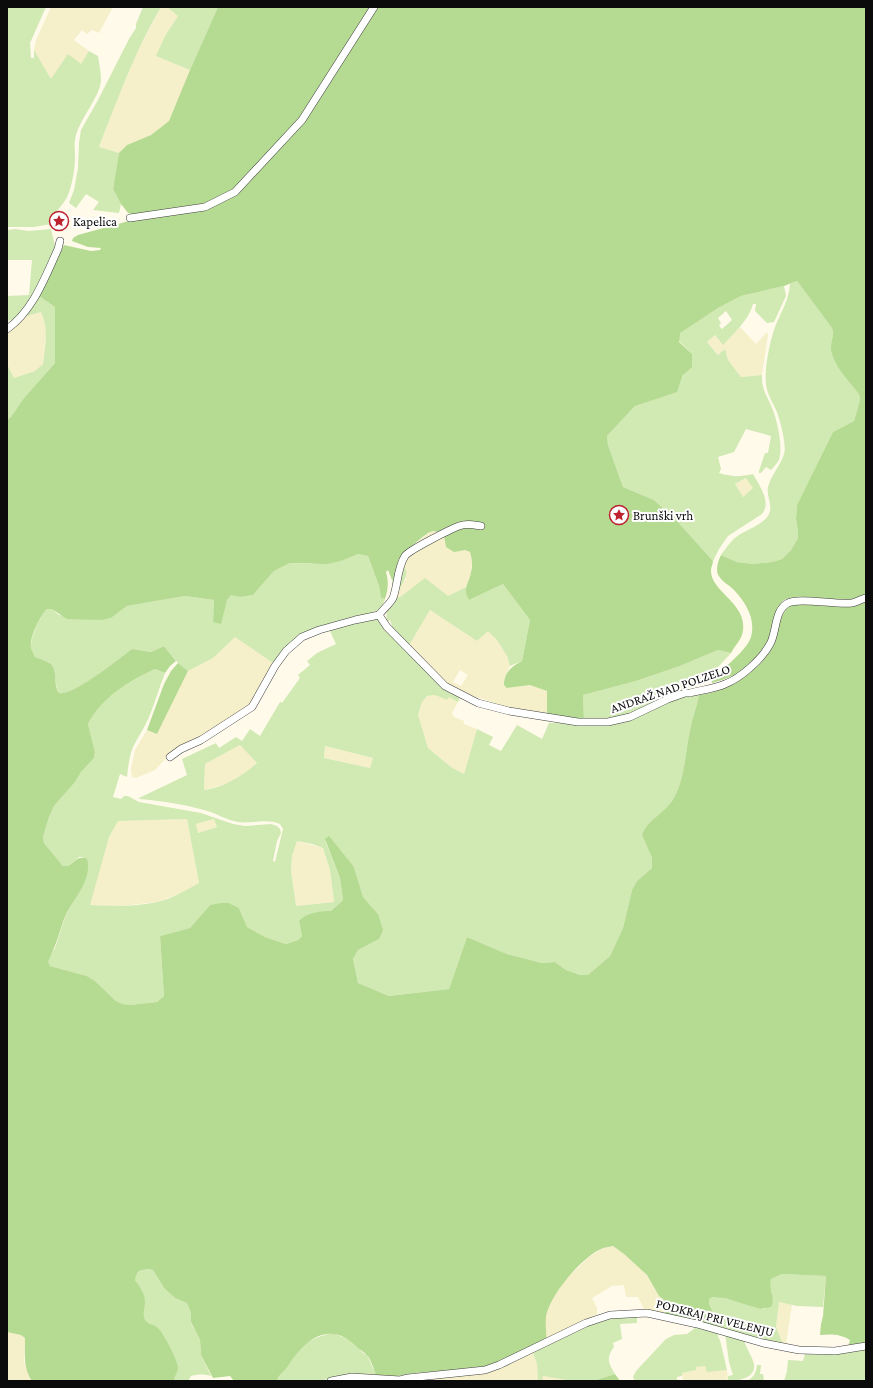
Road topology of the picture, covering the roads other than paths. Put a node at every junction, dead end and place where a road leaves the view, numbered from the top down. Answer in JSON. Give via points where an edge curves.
{"nodes":[{"id":1,"x":374,"y":7,"type":"edge"},
{"id":2,"x":130,"y":218,"type":"dead end"},
{"id":3,"x":60,"y":241,"type":"dead end"},
{"id":4,"x":9,"y":327,"type":"edge"},
{"id":5,"x":481,"y":526,"type":"dead end"},
{"id":6,"x":866,"y":598,"type":"edge"},
{"id":7,"x":379,"y":615,"type":"junction"},
{"id":8,"x":170,"y":757,"type":"dead end"},
{"id":9,"x":866,"y":1346,"type":"edge"},
{"id":10,"x":331,"y":1381,"type":"edge"}],
"edges":[{"from":1,"to":2,"type":"street","via":[[302,120],[235,192],[205,207]]},
{"from":3,"to":4,"type":"street","via":[[30,305],[19,320]]},
{"from":5,"to":7,"type":"street","via":[[460,526],[413,549],[400,567],[392,600]]},
{"from":6,"to":7,"type":"street","name":"ANDRAŽ NAD POLZELO","via":[[852,603],[794,600],[781,608],[771,643],[740,676],[724,685],[685,693],[630,717],[608,722],[578,722],[509,711],[478,703],[445,686],[387,627]]},
{"from":7,"to":8,"type":"street","via":[[354,620],[302,637],[286,651],[275,666],[252,707]]},
{"from":9,"to":10,"type":"street","name":"PODKRAJ PRI VELENJU","via":[[835,1351],[800,1350],[647,1313],[610,1315],[586,1323],[485,1370],[400,1380],[352,1378]]}]}
